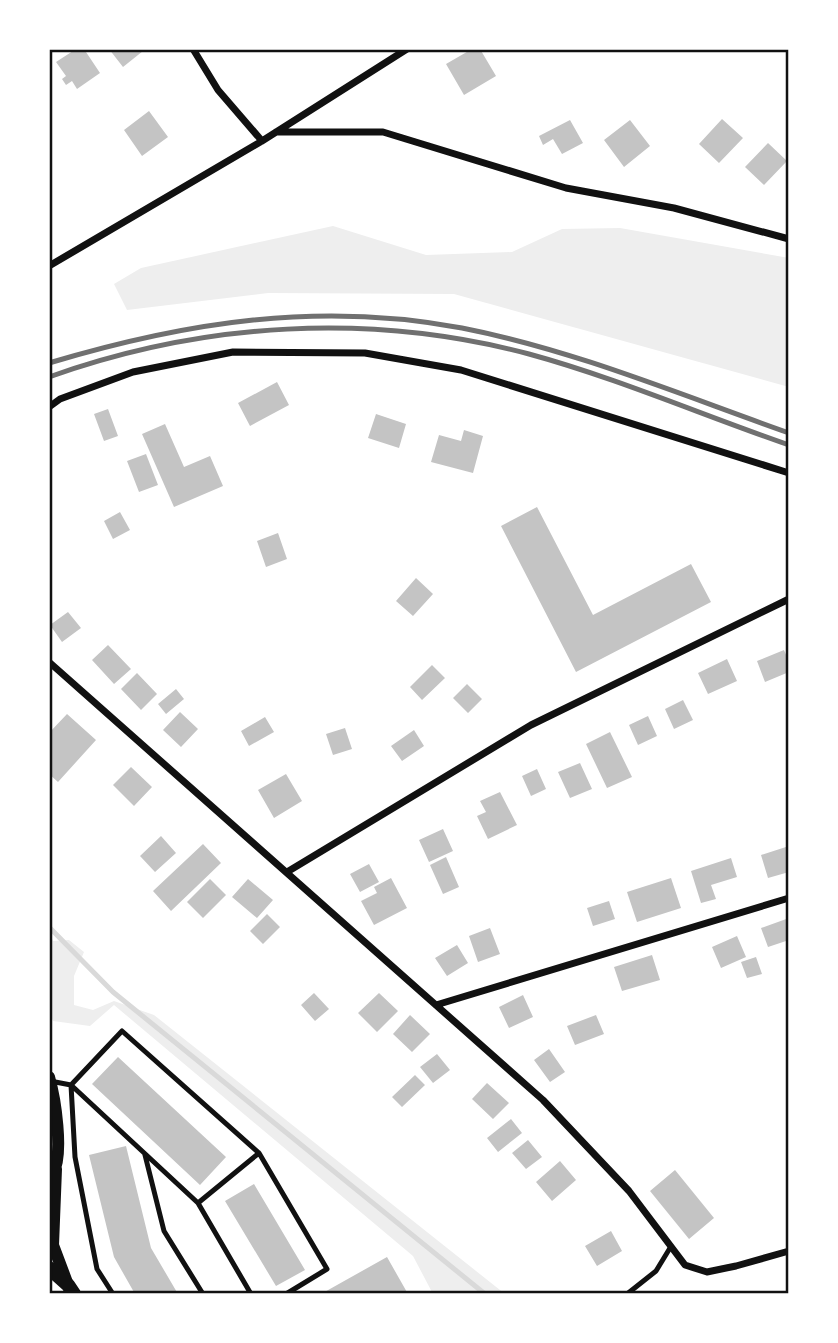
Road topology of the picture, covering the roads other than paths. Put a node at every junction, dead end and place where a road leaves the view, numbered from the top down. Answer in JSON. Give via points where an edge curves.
{"nodes":[{"id":1,"x":193,"y":49,"type":"edge"},
{"id":2,"x":407,"y":49,"type":"edge"},
{"id":3,"x":276,"y":132,"type":"junction"},
{"id":4,"x":262,"y":141,"type":"junction"},
{"id":5,"x":789,"y":239,"type":"edge"},
{"id":6,"x":49,"y":266,"type":"edge"},
{"id":7,"x":49,"y":407,"type":"edge"},
{"id":8,"x":789,"y":472,"type":"edge"},
{"id":9,"x":789,"y":599,"type":"edge"},
{"id":10,"x":49,"y":662,"type":"edge"},
{"id":11,"x":287,"y":872,"type":"junction"},
{"id":12,"x":789,"y":898,"type":"edge"},
{"id":13,"x":436,"y":1005,"type":"junction"},
{"id":14,"x":50,"y":1079,"type":"edge"},
{"id":15,"x":71,"y":1085,"type":"junction"},
{"id":16,"x":259,"y":1153,"type":"junction"},
{"id":17,"x":145,"y":1155,"type":"junction"},
{"id":18,"x":52,"y":1174,"type":"edge"},
{"id":19,"x":198,"y":1203,"type":"junction"},
{"id":20,"x":670,"y":1248,"type":"junction"},
{"id":21,"x":789,"y":1251,"type":"edge"},
{"id":22,"x":49,"y":1268,"type":"edge"},
{"id":23,"x":71,"y":1289,"type":"edge"},
{"id":24,"x":113,"y":1294,"type":"edge"},
{"id":25,"x":203,"y":1294,"type":"edge"},
{"id":26,"x":251,"y":1294,"type":"edge"},
{"id":27,"x":286,"y":1294,"type":"edge"},
{"id":28,"x":627,"y":1294,"type":"edge"}],
"edges":[{"from":1,"to":4,"type":"street","via":[[218,90]]},
{"from":2,"to":3,"type":"street"},
{"from":3,"to":4,"type":"street"},
{"from":3,"to":5,"type":"street","via":[[383,132],[566,188],[674,208]]},
{"from":4,"to":6,"type":"street"},
{"from":7,"to":8,"type":"street","via":[[133,372],[233,352],[365,353],[472,373]]},
{"from":9,"to":11,"type":"street","via":[[531,725]]},
{"from":10,"to":11,"type":"street"},
{"from":11,"to":13,"type":"street"},
{"from":12,"to":13,"type":"street"},
{"from":13,"to":20,"type":"street","via":[[543,1100],[629,1191]]},
{"from":14,"to":15,"type":"lane"},
{"from":14,"to":18,"type":"street","via":[[58,1136]]},
{"from":15,"to":16,"type":"lane","via":[[122,1031]]},
{"from":15,"to":17,"type":"lane"},
{"from":15,"to":24,"type":"lane","via":[[75,1157],[97,1269]]},
{"from":16,"to":19,"type":"lane"},
{"from":16,"to":27,"type":"lane","via":[[327,1269]]},
{"from":17,"to":19,"type":"lane"},
{"from":17,"to":25,"type":"lane","via":[[164,1231]]},
{"from":18,"to":23,"type":"street","via":[[53,1245]]},
{"from":19,"to":26,"type":"lane"},
{"from":20,"to":21,"type":"street","via":[[685,1265],[707,1272]]},
{"from":20,"to":28,"type":"lane","via":[[656,1271]]},
{"from":22,"to":23,"type":"main road"}]}
